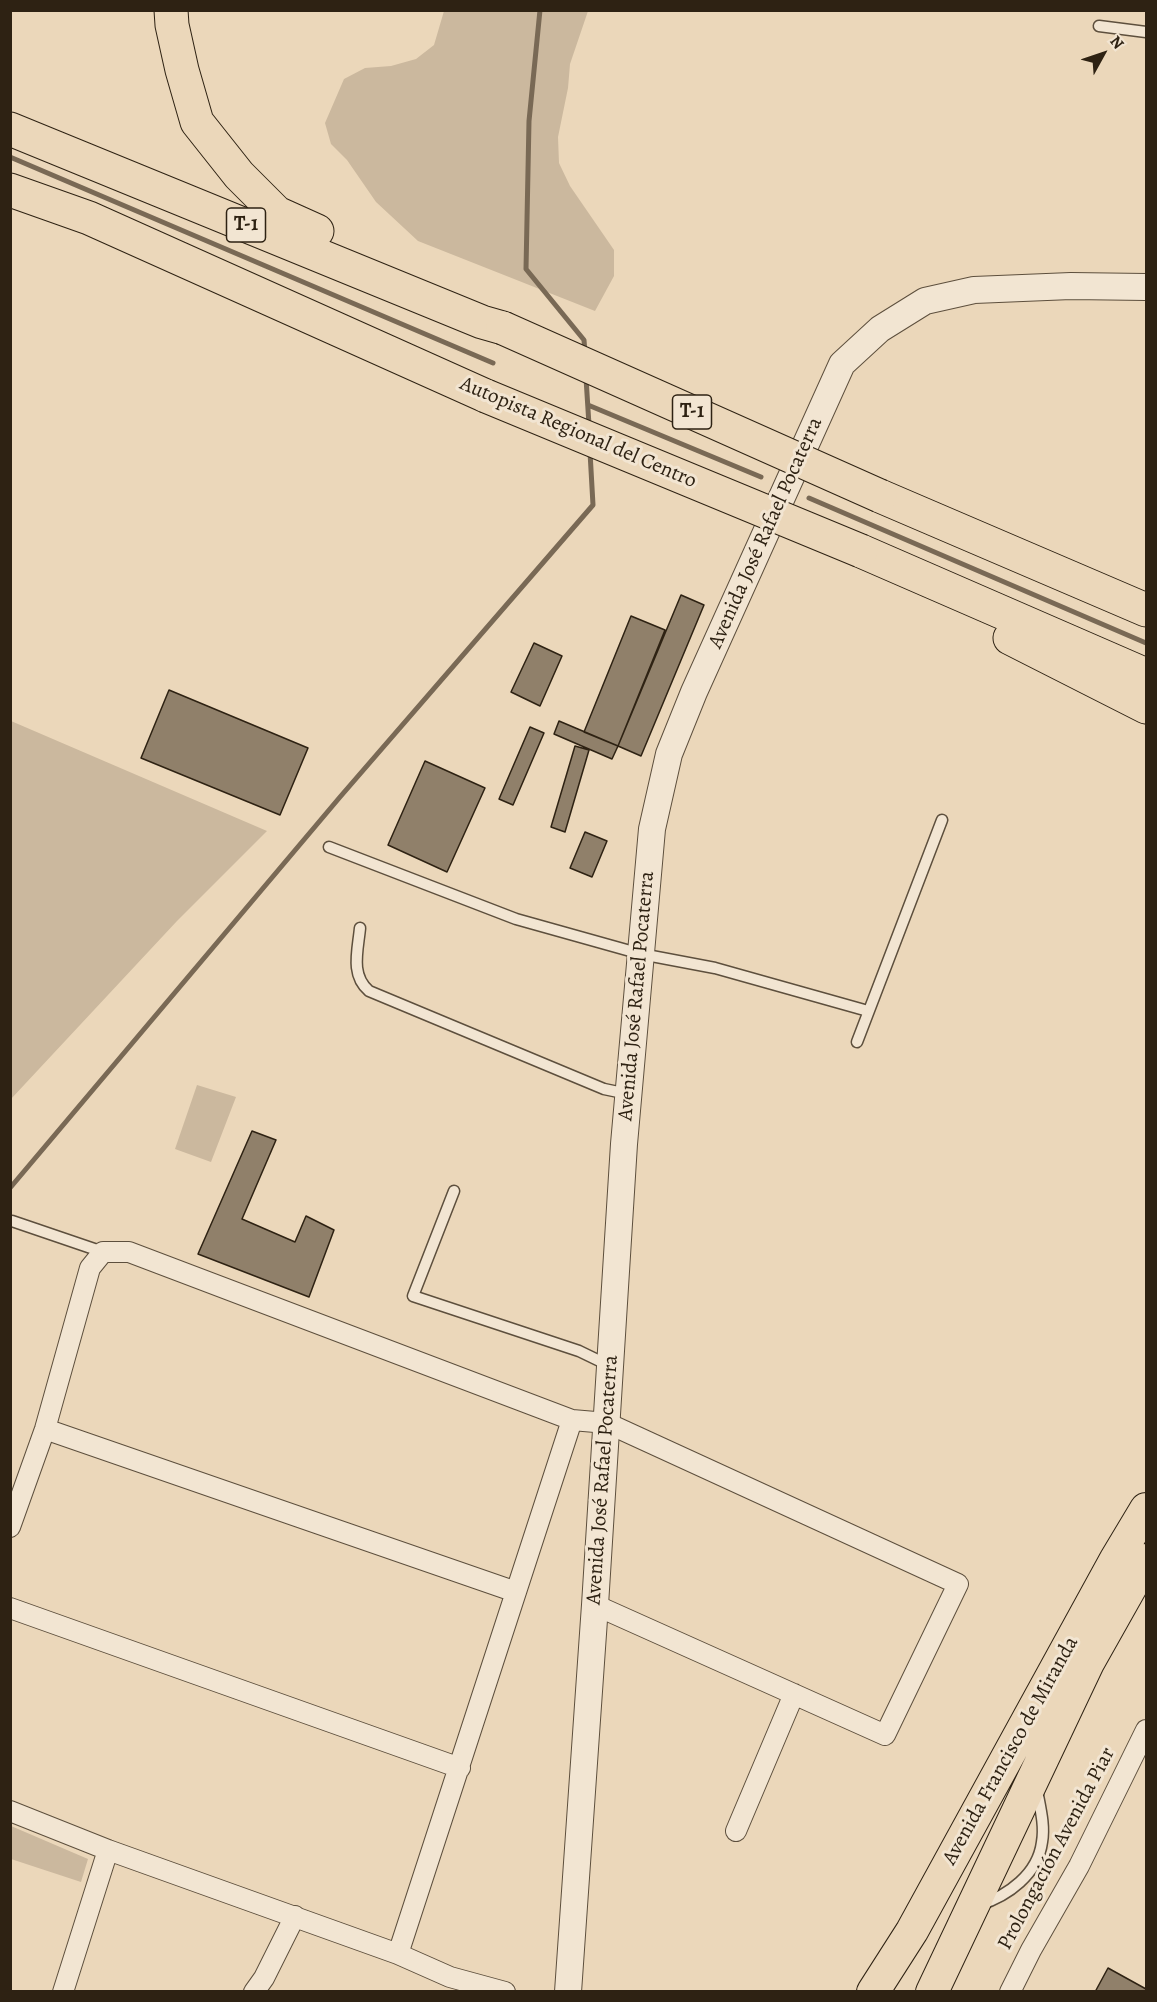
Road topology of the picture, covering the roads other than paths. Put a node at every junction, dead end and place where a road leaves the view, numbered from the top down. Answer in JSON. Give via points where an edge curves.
{"nodes":[{"id":1,"x":171,"y":10,"type":"edge"},
{"id":2,"x":1099,"y":26,"type":"dead end"},
{"id":3,"x":1146,"y":32,"type":"edge"},
{"id":4,"x":10,"y":129,"type":"edge"},
{"id":5,"x":10,"y":190,"type":"edge"},
{"id":6,"x":1146,"y":287,"type":"edge"},
{"id":7,"x":493,"y":325,"type":"junction"},
{"id":8,"x":920,"y":577,"type":"junction"},
{"id":9,"x":1146,"y":610,"type":"edge"},
{"id":10,"x":1146,"y":675,"type":"edge"},
{"id":11,"x":1146,"y":707,"type":"edge"},
{"id":12,"x":942,"y":820,"type":"dead end"},
{"id":13,"x":329,"y":847,"type":"dead end"},
{"id":14,"x":360,"y":928,"type":"dead end"},
{"id":15,"x":640,"y":954,"type":"junction"},
{"id":16,"x":868,"y":1011,"type":"junction"},
{"id":17,"x":857,"y":1042,"type":"dead end"},
{"id":18,"x":628,"y":1094,"type":"junction"},
{"id":19,"x":454,"y":1191,"type":"dead end"},
{"id":20,"x":12,"y":1221,"type":"dead end"},
{"id":21,"x":103,"y":1252,"type":"junction"},
{"id":22,"x":610,"y":1366,"type":"junction"},
{"id":23,"x":572,"y":1420,"type":"junction"},
{"id":24,"x":607,"y":1423,"type":"junction"},
{"id":25,"x":45,"y":1429,"type":"junction"},
{"id":26,"x":1146,"y":1509,"type":"edge"},
{"id":27,"x":10,"y":1527,"type":"edge"},
{"id":28,"x":1146,"y":1565,"type":"edge"},
{"id":29,"x":516,"y":1592,"type":"junction"},
{"id":30,"x":595,"y":1605,"type":"junction"},
{"id":31,"x":10,"y":1608,"type":"edge"},
{"id":32,"x":794,"y":1694,"type":"junction"},
{"id":33,"x":1146,"y":1730,"type":"edge"},
{"id":34,"x":460,"y":1768,"type":"junction"},
{"id":35,"x":10,"y":1811,"type":"edge"},
{"id":36,"x":736,"y":1831,"type":"dead end"},
{"id":37,"x":108,"y":1850,"type":"junction"},
{"id":38,"x":295,"y":1916,"type":"junction"},
{"id":39,"x":952,"y":1951,"type":"junction"},
{"id":40,"x":398,"y":1954,"type":"junction"},
{"id":41,"x":448,"y":1984,"type":"edge"},
{"id":42,"x":63,"y":1992,"type":"edge"},
{"id":43,"x":254,"y":1992,"type":"edge"},
{"id":44,"x":505,"y":1992,"type":"edge"},
{"id":45,"x":568,"y":1992,"type":"edge"},
{"id":46,"x":873,"y":1992,"type":"edge"},
{"id":47,"x":932,"y":1992,"type":"edge"},
{"id":48,"x":938,"y":1992,"type":"edge"},
{"id":49,"x":1010,"y":1992,"type":"edge"}],
"edges":[{"from":1,"to":7,"type":"highway","via":[[197,123],[239,175],[277,213],[445,287]]},
{"from":2,"to":3,"type":"lane"},
{"from":4,"to":7,"type":"highway","number":"T-1"},
{"from":5,"to":8,"type":"highway","name":"Autopista Regional del Centro","bridge":true,"via":[[89,218],[486,396]]},
{"from":6,"to":15,"type":"street","name":"Avenida José Rafael Pocaterra","via":[[974,290],[925,301],[880,329],[842,364],[669,754],[652,829]]},
{"from":7,"to":9,"type":"highway","number":"T-1","bridge":true},
{"from":8,"to":10,"type":"highway","name":"Autopista Regional del Centro"},
{"from":8,"to":11,"type":"highway","via":[[977,622]]},
{"from":12,"to":16,"type":"lane"},
{"from":13,"to":15,"type":"lane","via":[[516,919]]},
{"from":14,"to":18,"type":"lane","via":[[357,975],[369,991],[604,1089]]},
{"from":15,"to":16,"type":"lane","via":[[715,968]]},
{"from":15,"to":18,"type":"street","name":"Avenida José Rafael Pocaterra"},
{"from":16,"to":17,"type":"lane"},
{"from":18,"to":22,"type":"street","name":"Avenida José Rafael Pocaterra"},
{"from":19,"to":22,"type":"lane","via":[[414,1296],[579,1351]]},
{"from":20,"to":21,"type":"lane"},
{"from":21,"to":23,"type":"street","via":[[129,1252]]},
{"from":21,"to":25,"type":"street","via":[[90,1268]]},
{"from":22,"to":24,"type":"street","name":"Avenida José Rafael Pocaterra"},
{"from":23,"to":24,"type":"street"},
{"from":23,"to":29,"type":"street"},
{"from":24,"to":30,"type":"street","name":"Avenida José Rafael Pocaterra"},
{"from":24,"to":32,"type":"street","via":[[958,1584],[885,1735]]},
{"from":25,"to":27,"type":"street"},
{"from":25,"to":29,"type":"street"},
{"from":26,"to":46,"type":"main road","name":"Avenida Francisco de Miranda","via":[[912,1931]]},
{"from":28,"to":39,"type":"main road","name":"Avenida Francisco de Miranda","via":[[1088,1663]]},
{"from":29,"to":34,"type":"street"},
{"from":30,"to":32,"type":"street"},
{"from":30,"to":45,"type":"street","name":"Avenida José Rafael Pocaterra"},
{"from":31,"to":34,"type":"street"},
{"from":32,"to":36,"type":"street"},
{"from":33,"to":49,"type":"street","name":"Prolongación Avenida Piar","via":[[1079,1866]]},
{"from":34,"to":40,"type":"street"},
{"from":35,"to":37,"type":"street"},
{"from":37,"to":38,"type":"street"},
{"from":37,"to":42,"type":"street"},
{"from":38,"to":40,"type":"street"},
{"from":38,"to":43,"type":"street"},
{"from":39,"to":47,"type":"main road","name":"Avenida Francisco de Miranda"},
{"from":39,"to":48,"type":"street"},
{"from":40,"to":41,"type":"street"},
{"from":41,"to":44,"type":"street"}]}
